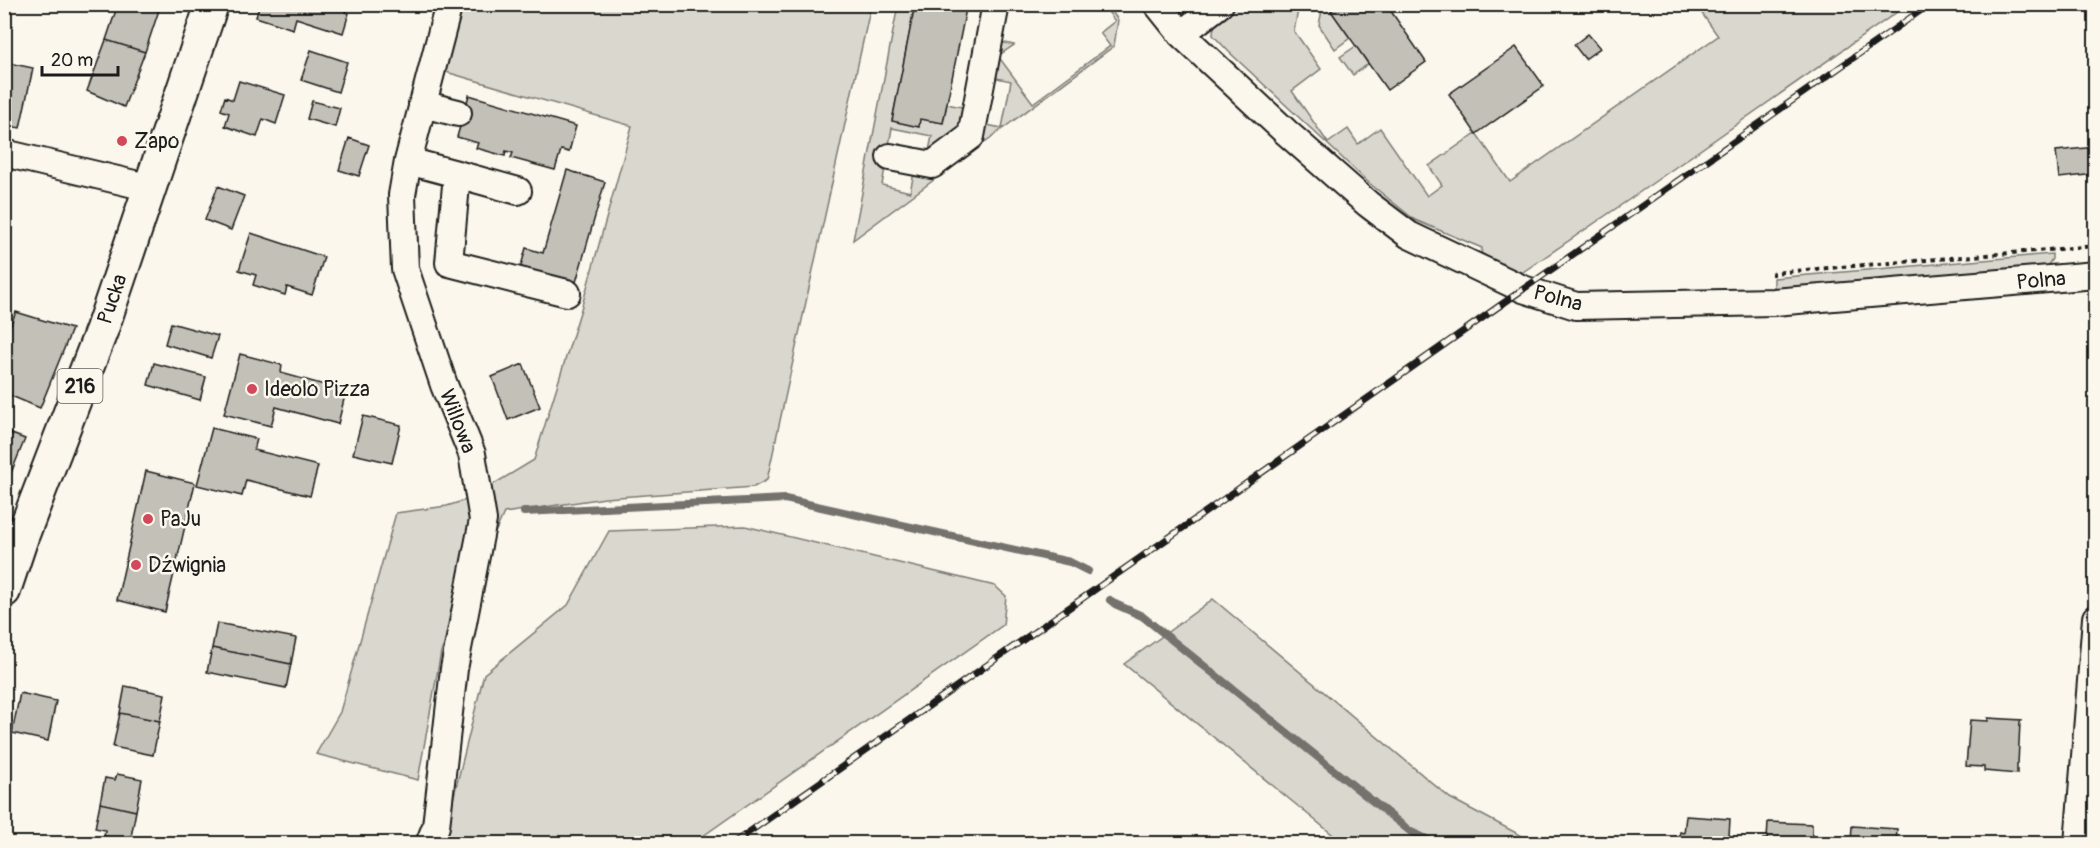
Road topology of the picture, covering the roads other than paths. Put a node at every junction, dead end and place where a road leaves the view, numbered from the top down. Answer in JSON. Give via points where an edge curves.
{"nodes":[{"id":1,"x":212,"y":4,"type":"edge"},
{"id":2,"x":450,"y":4,"type":"edge"},
{"id":3,"x":996,"y":4,"type":"edge"},
{"id":4,"x":1156,"y":4,"type":"edge"},
{"id":5,"x":1220,"y":4,"type":"edge"},
{"id":6,"x":1181,"y":34,"type":"junction"},
{"id":7,"x":422,"y":104,"type":"junction"},
{"id":8,"x":458,"y":113,"type":"dead end"},
{"id":9,"x":4,"y":153,"type":"edge"},
{"id":10,"x":890,"y":157,"type":"dead end"},
{"id":11,"x":408,"y":161,"type":"junction"},
{"id":12,"x":457,"y":174,"type":"junction"},
{"id":13,"x":151,"y":188,"type":"junction"},
{"id":14,"x":518,"y":191,"type":"dead end"},
{"id":15,"x":2096,"y":275,"type":"edge"},
{"id":16,"x":567,"y":293,"type":"dead end"},
{"id":17,"x":5,"y":586,"type":"edge"},
{"id":18,"x":2096,"y":618,"type":"edge"},
{"id":19,"x":429,"y":843,"type":"edge"},
{"id":20,"x":2078,"y":843,"type":"edge"}],
"edges":[{"from":1,"to":13,"type":"main road","name":"Pucka","number":"216"},
{"from":2,"to":7,"type":"street","name":"Willowa"},
{"from":3,"to":10,"type":"street","via":[[971,136],[932,165]]},
{"from":4,"to":6,"type":"street","name":"Polna"},
{"from":5,"to":6,"type":"street"},
{"from":6,"to":15,"type":"street","name":"Polna","via":[[1368,204],[1410,235],[1523,289],[1576,306],[1774,302]]},
{"from":7,"to":8,"type":"street"},
{"from":7,"to":11,"type":"street","name":"Willowa"},
{"from":9,"to":13,"type":"street"},
{"from":11,"to":12,"type":"street"},
{"from":11,"to":19,"type":"street","name":"Willowa","via":[[402,195],[405,270],[444,386],[472,454],[483,520],[453,669],[436,826]]},
{"from":12,"to":14,"type":"street"},
{"from":12,"to":16,"type":"street","via":[[449,263]]},
{"from":13,"to":17,"type":"main road","name":"Pucka","number":"216"},
{"from":18,"to":20,"type":"street"}]}
